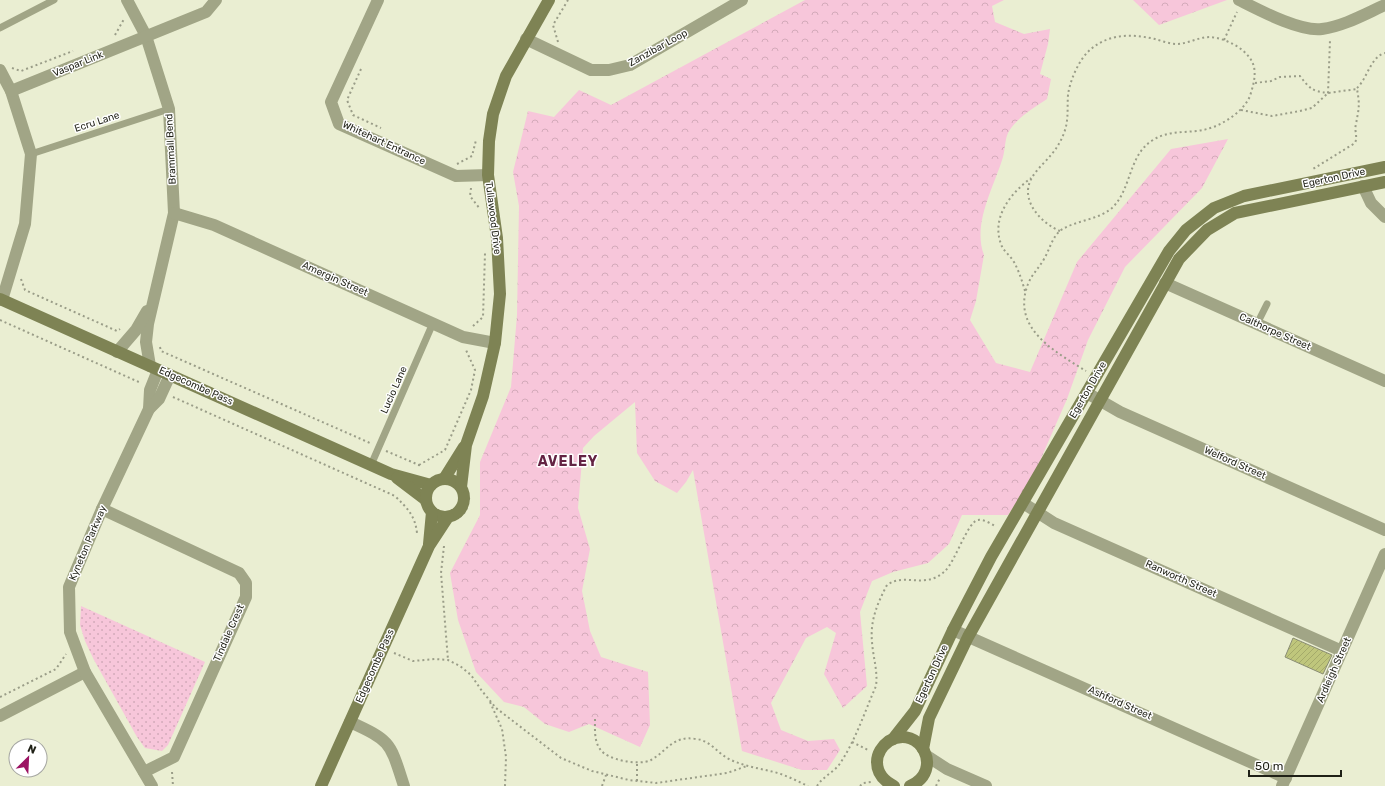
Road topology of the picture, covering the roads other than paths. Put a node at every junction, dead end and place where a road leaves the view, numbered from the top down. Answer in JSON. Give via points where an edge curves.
{"nodes":[{"id":1,"x":54,"y":0,"type":"edge"},
{"id":2,"x":127,"y":0,"type":"edge"},
{"id":3,"x":216,"y":0,"type":"edge"},
{"id":4,"x":378,"y":0,"type":"edge"},
{"id":5,"x":548,"y":0,"type":"edge"},
{"id":6,"x":742,"y":0,"type":"edge"},
{"id":7,"x":1240,"y":1,"type":"edge"},
{"id":8,"x":1385,"y":5,"type":"edge"},
{"id":9,"x":0,"y":28,"type":"edge"},
{"id":10,"x":146,"y":36,"type":"junction"},
{"id":11,"x":526,"y":39,"type":"junction"},
{"id":12,"x":0,"y":70,"type":"edge"},
{"id":13,"x":11,"y":91,"type":"junction"},
{"id":14,"x":169,"y":109,"type":"junction"},
{"id":15,"x":31,"y":154,"type":"junction"},
{"id":16,"x":1385,"y":167,"type":"edge"},
{"id":17,"x":488,"y":175,"type":"junction"},
{"id":18,"x":1385,"y":182,"type":"edge"},
{"id":19,"x":1362,"y":186,"type":"junction"},
{"id":20,"x":174,"y":213,"type":"junction"},
{"id":21,"x":1385,"y":217,"type":"edge"},
{"id":22,"x":1165,"y":283,"type":"junction"},
{"id":23,"x":1,"y":299,"type":"edge"},
{"id":24,"x":1267,"y":304,"type":"dead end"},
{"id":25,"x":433,"y":323,"type":"junction"},
{"id":26,"x":1257,"y":324,"type":"junction"},
{"id":27,"x":141,"y":332,"type":"junction"},
{"id":28,"x":495,"y":343,"type":"junction"},
{"id":29,"x":118,"y":352,"type":"junction"},
{"id":30,"x":154,"y":368,"type":"junction"},
{"id":31,"x":170,"y":375,"type":"junction"},
{"id":32,"x":1385,"y":381,"type":"edge"},
{"id":33,"x":1087,"y":393,"type":"junction"},
{"id":34,"x":1099,"y":401,"type":"junction"},
{"id":35,"x":149,"y":409,"type":"junction"},
{"id":36,"x":466,"y":445,"type":"junction"},
{"id":37,"x":371,"y":465,"type":"junction"},
{"id":38,"x":444,"y":479,"type":"junction"},
{"id":39,"x":412,"y":484,"type":"junction"},
{"id":40,"x":431,"y":485,"type":"junction"},
{"id":41,"x":461,"y":488,"type":"junction"},
{"id":42,"x":426,"y":500,"type":"junction"},
{"id":43,"x":1023,"y":502,"type":"junction"},
{"id":44,"x":102,"y":509,"type":"junction"},
{"id":45,"x":432,"y":512,"type":"junction"},
{"id":46,"x":1037,"y":512,"type":"junction"},
{"id":47,"x":448,"y":517,"type":"junction"},
{"id":48,"x":1385,"y":530,"type":"edge"},
{"id":49,"x":429,"y":546,"type":"junction"},
{"id":50,"x":1385,"y":554,"type":"edge"},
{"id":51,"x":953,"y":630,"type":"junction"},
{"id":52,"x":968,"y":637,"type":"junction"},
{"id":53,"x":1342,"y":651,"type":"junction"},
{"id":54,"x":86,"y":672,"type":"junction"},
{"id":55,"x":0,"y":716,"type":"edge"},
{"id":56,"x":350,"y":722,"type":"junction"},
{"id":57,"x":893,"y":739,"type":"junction"},
{"id":58,"x":925,"y":752,"type":"junction"},
{"id":59,"x":144,"y":772,"type":"junction"},
{"id":60,"x":879,"y":782,"type":"edge"},
{"id":61,"x":1284,"y":782,"type":"edge"},
{"id":62,"x":152,"y":786,"type":"edge"},
{"id":63,"x":321,"y":786,"type":"edge"},
{"id":64,"x":404,"y":786,"type":"edge"},
{"id":65,"x":894,"y":786,"type":"edge"},
{"id":66,"x":914,"y":786,"type":"edge"},
{"id":67,"x":986,"y":786,"type":"edge"}],
"edges":[{"from":1,"to":9,"type":"lane"},
{"from":2,"to":10,"type":"street","name":"Brammall Bend"},
{"from":3,"to":10,"type":"street","name":"Vaspar Link","via":[[206,12]]},
{"from":4,"to":17,"type":"street","name":"Whitehart Entrance","via":[[332,102],[339,124],[456,176]]},
{"from":5,"to":11,"type":"street","name":"Tullawood Drive"},
{"from":6,"to":11,"type":"street","name":"Zanzibar Loop","via":[[630,65],[609,70],[590,70]]},
{"from":7,"to":8,"type":"street","via":[[1282,20],[1320,30],[1337,26]]},
{"from":10,"to":13,"type":"street","name":"Vaspar Link"},
{"from":10,"to":14,"type":"street","name":"Brammall Bend"},
{"from":11,"to":17,"type":"street","name":"Tullawood Drive","via":[[506,76],[493,114]]},
{"from":12,"to":13,"type":"street"},
{"from":13,"to":15,"type":"street"},
{"from":14,"to":15,"type":"lane","name":"Ecru Lane"},
{"from":14,"to":20,"type":"street","name":"Brammall Bend"},
{"from":15,"to":23,"type":"street","via":[[25,224]]},
{"from":16,"to":33,"type":"street","name":"Egerton Drive","via":[[1244,196],[1214,208],[1186,230],[1169,251]]},
{"from":17,"to":28,"type":"street","name":"Tullawood Drive","via":[[497,238],[500,294]]},
{"from":18,"to":19,"type":"street","name":"Egerton Drive"},
{"from":19,"to":21,"type":"street","via":[[1371,203]]},
{"from":19,"to":22,"type":"street","name":"Egerton Drive","via":[[1235,213],[1207,230],[1179,259]]},
{"from":20,"to":25,"type":"street","name":"Amergin Street","via":[[214,225]]},
{"from":20,"to":27,"type":"street","name":"Brammall Bend","via":[[152,304]]},
{"from":22,"to":26,"type":"street","name":"Calthorpe Street"},
{"from":22,"to":34,"type":"street","name":"Egerton Drive"},
{"from":23,"to":29,"type":"street","name":"Edgecombe Pass"},
{"from":24,"to":26,"type":"lane"},
{"from":25,"to":28,"type":"street","name":"Amergin Street","via":[[469,338]]},
{"from":25,"to":37,"type":"lane","name":"Lucio Lane"},
{"from":26,"to":32,"type":"street","name":"Calthorpe Street"},
{"from":27,"to":29,"type":"street","name":"Brammall Bend"},
{"from":27,"to":30,"type":"street","name":"Brammall Bend"},
{"from":28,"to":36,"type":"street","name":"Tullawood Drive","via":[[483,396]]},
{"from":29,"to":30,"type":"street","name":"Edgecombe Pass"},
{"from":30,"to":31,"type":"street","name":"Edgecombe Pass"},
{"from":30,"to":35,"type":"street","name":"Kyneton Parkway"},
{"from":31,"to":35,"type":"street","name":"Kyneton Parkway","via":[[159,399]]},
{"from":31,"to":37,"type":"street","name":"Edgecombe Pass"},
{"from":33,"to":34,"type":"street","name":"Welford Street"},
{"from":33,"to":43,"type":"street","name":"Egerton Drive"},
{"from":34,"to":46,"type":"street","name":"Egerton Drive"},
{"from":34,"to":48,"type":"street","name":"Welford Street"},
{"from":35,"to":44,"type":"street","name":"Kyneton Parkway"},
{"from":36,"to":38,"type":"street","name":"Tullawood Drive"},
{"from":36,"to":41,"type":"street","name":"Tullawood Drive"},
{"from":37,"to":39,"type":"street","name":"Edgecombe Pass"},
{"from":38,"to":40,"type":"street"},
{"from":38,"to":41,"type":"street","via":[[454,481]]},
{"from":39,"to":40,"type":"street","name":"Edgecombe Pass"},
{"from":39,"to":42,"type":"street","name":"Edgecombe Pass"},
{"from":40,"to":42,"type":"street"},
{"from":41,"to":47,"type":"street","via":[[464,493],[463,506]]},
{"from":42,"to":45,"type":"street"},
{"from":43,"to":46,"type":"street","name":"Ranworth Street"},
{"from":43,"to":51,"type":"street","name":"Egerton Drive"},
{"from":44,"to":54,"type":"street","name":"Kyneton Parkway","via":[[69,587],[70,632]]},
{"from":44,"to":59,"type":"street","name":"Tindale Crest","via":[[239,573],[246,583],[246,597],[174,757]]},
{"from":45,"to":47,"type":"street"},
{"from":45,"to":49,"type":"street","name":"Edgecombe Pass"},
{"from":46,"to":52,"type":"street","name":"Egerton Drive"},
{"from":46,"to":53,"type":"street","name":"Ranworth Street","via":[[1054,523]]},
{"from":47,"to":49,"type":"street","name":"Edgecombe Pass"},
{"from":49,"to":56,"type":"street","name":"Edgecombe Pass"},
{"from":50,"to":53,"type":"street","name":"Ardleigh Street"},
{"from":51,"to":52,"type":"street","name":"Ashford Street"},
{"from":51,"to":57,"type":"street","name":"Egerton Drive","via":[[915,711]]},
{"from":52,"to":58,"type":"street","name":"Egerton Drive","via":[[930,718]]},
{"from":52,"to":61,"type":"street","name":"Ashford Street"},
{"from":53,"to":61,"type":"street","name":"Ardleigh Street"},
{"from":54,"to":55,"type":"street"},
{"from":54,"to":59,"type":"street","name":"Kyneton Parkway"},
{"from":56,"to":63,"type":"street","name":"Edgecombe Pass"},
{"from":56,"to":64,"type":"street","via":[[384,740],[392,751]]},
{"from":57,"to":58,"type":"street","via":[[910,738]]},
{"from":57,"to":60,"type":"street","name":"Egerton Drive","via":[[886,743],[878,755]]},
{"from":58,"to":66,"type":"street","name":"Egerton Drive","via":[[927,762],[924,775]]},
{"from":58,"to":67,"type":"street","via":[[944,767]]},
{"from":59,"to":62,"type":"street","name":"Kyneton Parkway"},
{"from":60,"to":65,"type":"street"}]}
